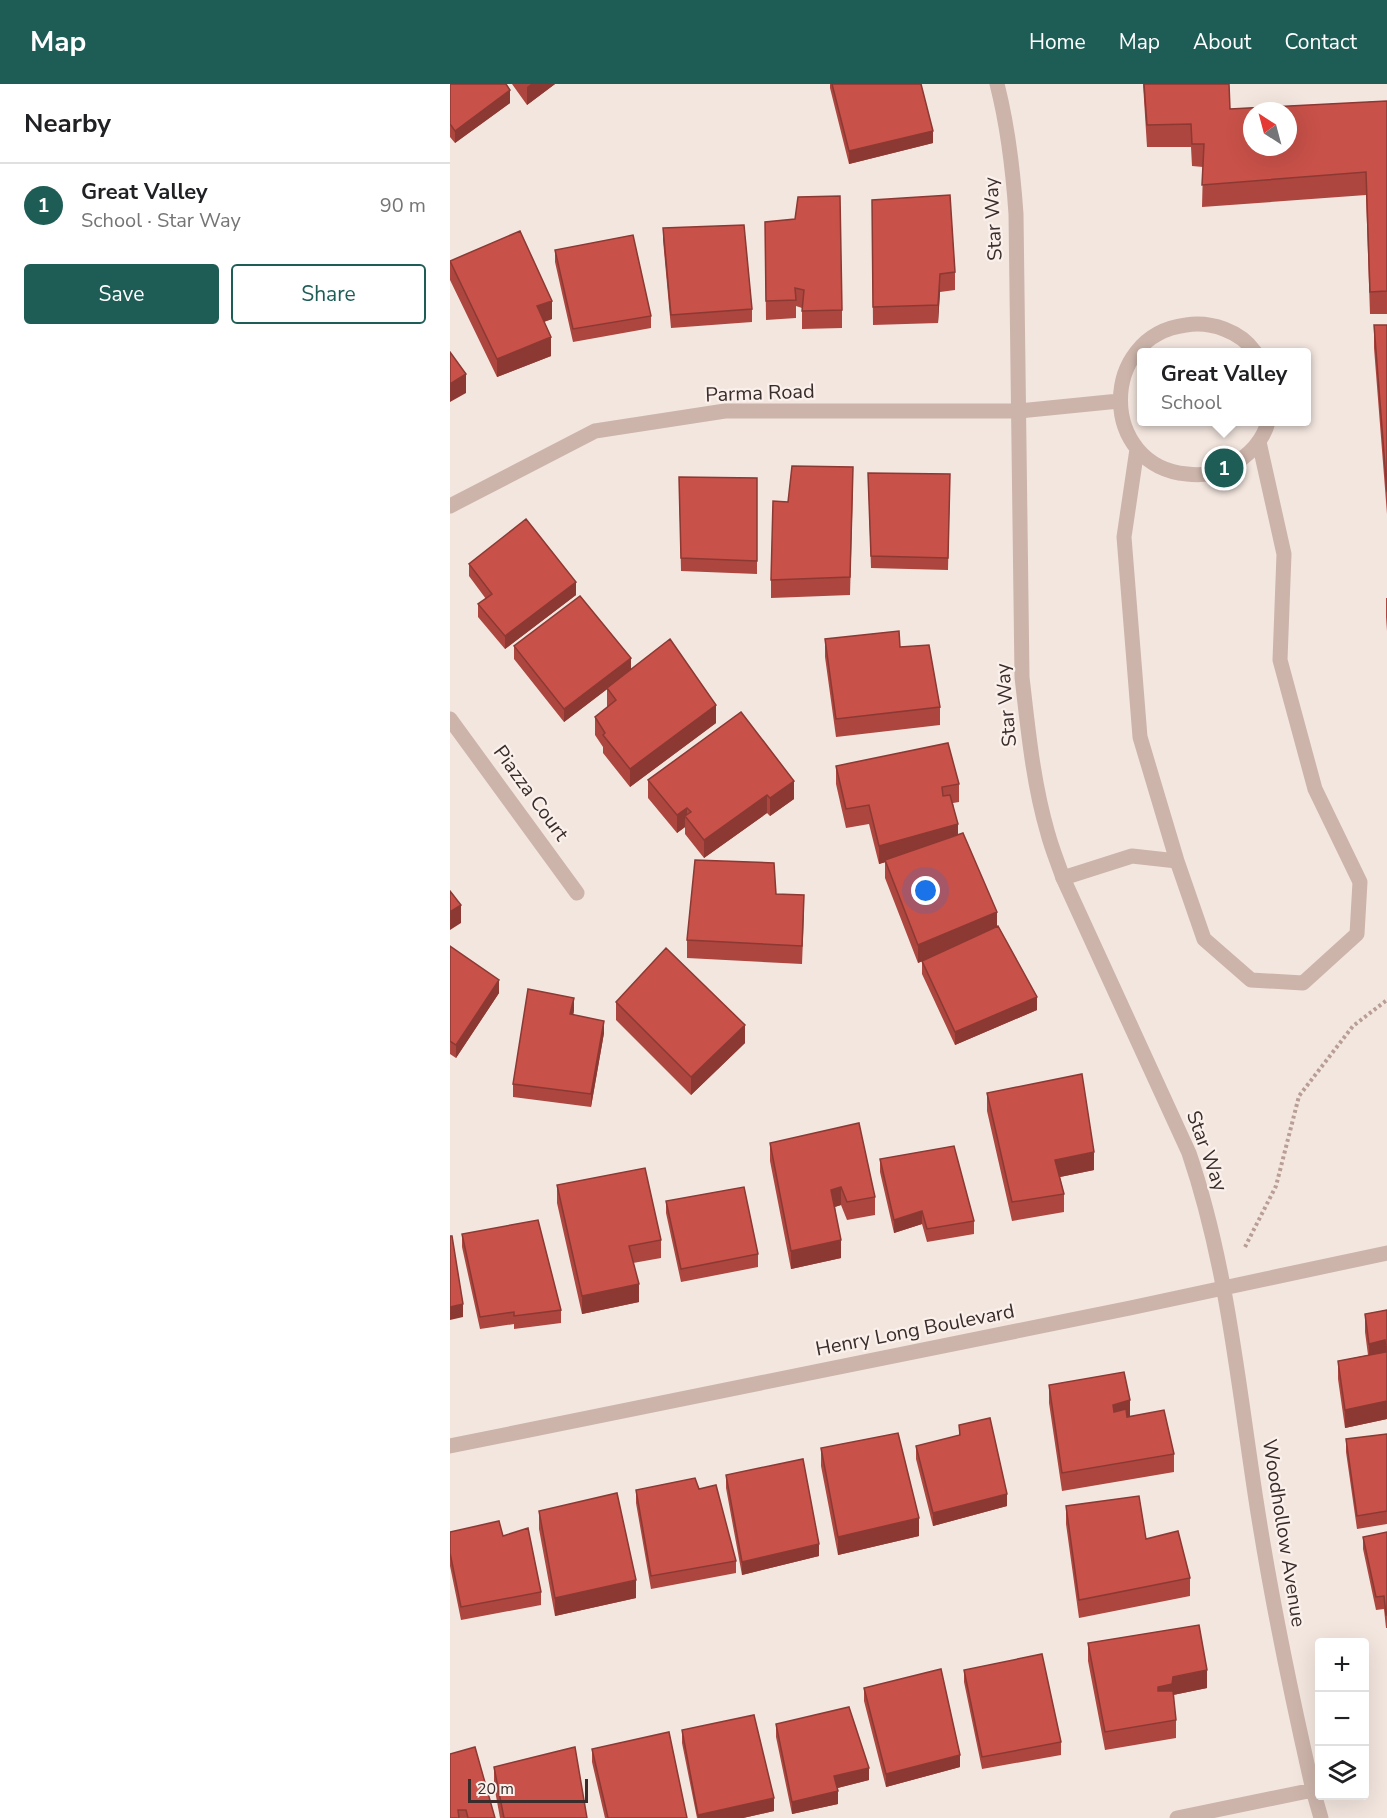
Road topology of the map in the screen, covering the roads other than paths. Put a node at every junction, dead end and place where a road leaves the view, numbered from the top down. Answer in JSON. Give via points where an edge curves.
{"nodes":[{"id":1,"x":997,"y":84,"type":"edge"},
{"id":2,"x":1141,"y":348,"type":"edge"},
{"id":3,"x":1251,"y":348,"type":"edge"},
{"id":4,"x":1137,"y":352,"type":"edge"},
{"id":5,"x":1119,"y":401,"type":"junction"},
{"id":6,"x":1019,"y":411,"type":"junction"},
{"id":7,"x":1266,"y":426,"type":"edge"},
{"id":8,"x":1259,"y":442,"type":"junction"},
{"id":9,"x":1137,"y":449,"type":"junction"},
{"id":10,"x":450,"y":506,"type":"edge"},
{"id":11,"x":450,"y":719,"type":"edge"},
{"id":12,"x":1177,"y":861,"type":"junction"},
{"id":13,"x":1063,"y":878,"type":"junction"},
{"id":14,"x":577,"y":893,"type":"dead end"},
{"id":15,"x":1387,"y":1253,"type":"edge"},
{"id":16,"x":1224,"y":1288,"type":"junction"},
{"id":17,"x":450,"y":1446,"type":"edge"},
{"id":18,"x":1313,"y":1790,"type":"junction"},
{"id":19,"x":1177,"y":1818,"type":"edge"},
{"id":20,"x":1321,"y":1818,"type":"edge"}],
"edges":[{"from":1,"to":6,"type":"street","name":"Star Way","via":[[1004,108],[1016,214]]},
{"from":2,"to":3,"type":"street","via":[[1161,332],[1193,324],[1225,330]]},
{"from":4,"to":5,"type":"street","via":[[1126,368]]},
{"from":5,"to":6,"type":"street","name":"Parma Road"},
{"from":5,"to":9,"type":"street","via":[[1124,426]]},
{"from":6,"to":10,"type":"street","name":"Parma Road","via":[[725,411],[596,431]]},
{"from":6,"to":13,"type":"street","name":"Star Way","via":[[1022,677],[1038,794]]},
{"from":7,"to":8,"type":"street"},
{"from":8,"to":9,"type":"street","via":[[1243,459],[1223,471],[1200,476],[1176,473],[1155,464]]},
{"from":8,"to":12,"type":"street","via":[[1284,554],[1280,660],[1315,789],[1360,882],[1357,934],[1303,983],[1251,980],[1204,939]]},
{"from":9,"to":12,"type":"street","via":[[1125,537],[1140,737]]},
{"from":11,"to":14,"type":"street","name":"Piazza Court"},
{"from":12,"to":13,"type":"street","via":[[1132,856]]},
{"from":13,"to":16,"type":"street","name":"Star Way","via":[[1188,1153],[1202,1191]]},
{"from":15,"to":16,"type":"street","name":"Henry Long Boulevard"},
{"from":16,"to":17,"type":"street","name":"Henry Long Boulevard"},
{"from":16,"to":18,"type":"street","name":"Woodhollow Avenue","via":[[1274,1613]]},
{"from":18,"to":19,"type":"street"},
{"from":18,"to":20,"type":"street","name":"Woodhollow Avenue"}]}
